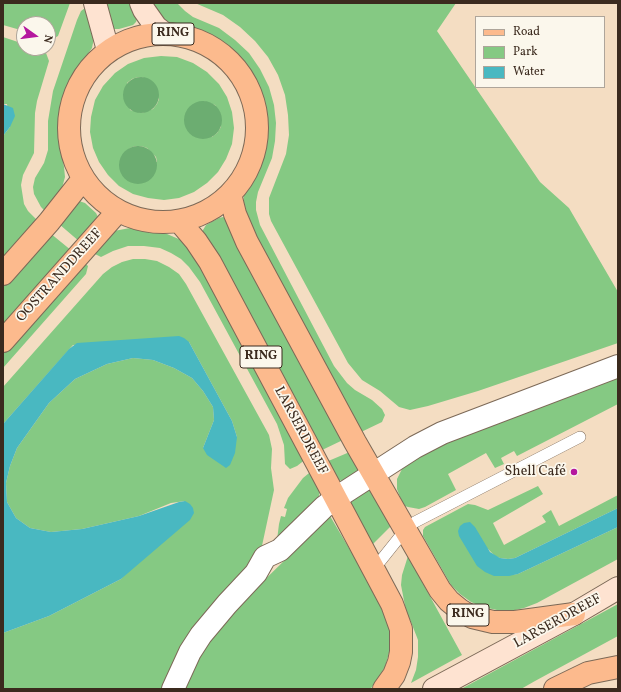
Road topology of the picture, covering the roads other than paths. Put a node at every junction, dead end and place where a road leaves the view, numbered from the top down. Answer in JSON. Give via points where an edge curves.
{"nodes":[{"id":1,"x":94,"y":3,"type":"edge"},
{"id":2,"x":141,"y":3,"type":"edge"},
{"id":3,"x":164,"y":33,"type":"junction"},
{"id":4,"x":108,"y":50,"type":"junction"},
{"id":5,"x":83,"y":179,"type":"junction"},
{"id":6,"x":230,"y":194,"type":"junction"},
{"id":7,"x":118,"y":211,"type":"junction"},
{"id":8,"x":179,"y":221,"type":"junction"},
{"id":9,"x":3,"y":274,"type":"edge"},
{"id":10,"x":3,"y":341,"type":"edge"},
{"id":11,"x":618,"y":366,"type":"edge"},
{"id":12,"x":580,"y":437,"type":"dead end"},
{"id":13,"x":374,"y":474,"type":"junction"},
{"id":14,"x":336,"y":498,"type":"junction"},
{"id":15,"x":406,"y":529,"type":"junction"},
{"id":16,"x":374,"y":569,"type":"junction"},
{"id":17,"x":618,"y":588,"type":"edge"},
{"id":18,"x":574,"y":614,"type":"junction"},
{"id":19,"x":618,"y":656,"type":"edge"},
{"id":20,"x":618,"y":667,"type":"edge"},
{"id":21,"x":588,"y":673,"type":"junction"},
{"id":22,"x":173,"y":689,"type":"edge"},
{"id":23,"x":384,"y":689,"type":"edge"},
{"id":24,"x":434,"y":689,"type":"edge"},
{"id":25,"x":555,"y":689,"type":"edge"}],
"edges":[{"from":1,"to":4,"type":"main road"},
{"from":2,"to":3,"type":"main road","via":[[153,23]]},
{"from":3,"to":4,"type":"main road","number":"RING","via":[[144,35]]},
{"from":3,"to":6,"type":"main road","number":"RING","via":[[204,42],[223,54],[238,70],[254,101],[257,130],[254,151],[247,171]]},
{"from":4,"to":5,"type":"main road","number":"RING","via":[[85,75],[77,87],[71,105],[68,123],[70,146]]},
{"from":5,"to":7,"type":"main road","number":"RING","via":[[98,196]]},
{"from":5,"to":9,"type":"main road"},
{"from":6,"to":8,"type":"main road","number":"RING","via":[[205,213]]},
{"from":6,"to":13,"type":"main road","number":"RING","via":[[247,242]]},
{"from":7,"to":8,"type":"main road","number":"RING","via":[[138,219],[160,223]]},
{"from":7,"to":10,"type":"main road","name":"OOSTRANDDREEF"},
{"from":8,"to":14,"type":"main road","name":"LARSERDREEF","number":"RING","via":[[210,262]]},
{"from":11,"to":13,"type":"street","via":[[442,433]]},
{"from":12,"to":15,"type":"lane","via":[[428,514]]},
{"from":13,"to":14,"type":"street"},
{"from":13,"to":15,"type":"main road","number":"RING"},
{"from":14,"to":16,"type":"main road","name":"LARSERDREEF","number":"RING"},
{"from":14,"to":22,"type":"street","via":[[324,506],[280,550],[266,557],[256,573],[201,635]]},
{"from":15,"to":16,"type":"lane"},
{"from":15,"to":18,"type":"main road","number":"RING","via":[[440,590],[454,606],[472,617],[504,623]]},
{"from":16,"to":23,"type":"main road","number":"RING","via":[[392,604],[401,629],[399,662]]},
{"from":17,"to":18,"type":"main road","name":"LARSERDREEF","number":"RING"},
{"from":18,"to":24,"type":"main road","name":"LARSERDREEF"},
{"from":19,"to":21,"type":"main road"},
{"from":20,"to":21,"type":"main road"},
{"from":21,"to":25,"type":"main road"}]}
